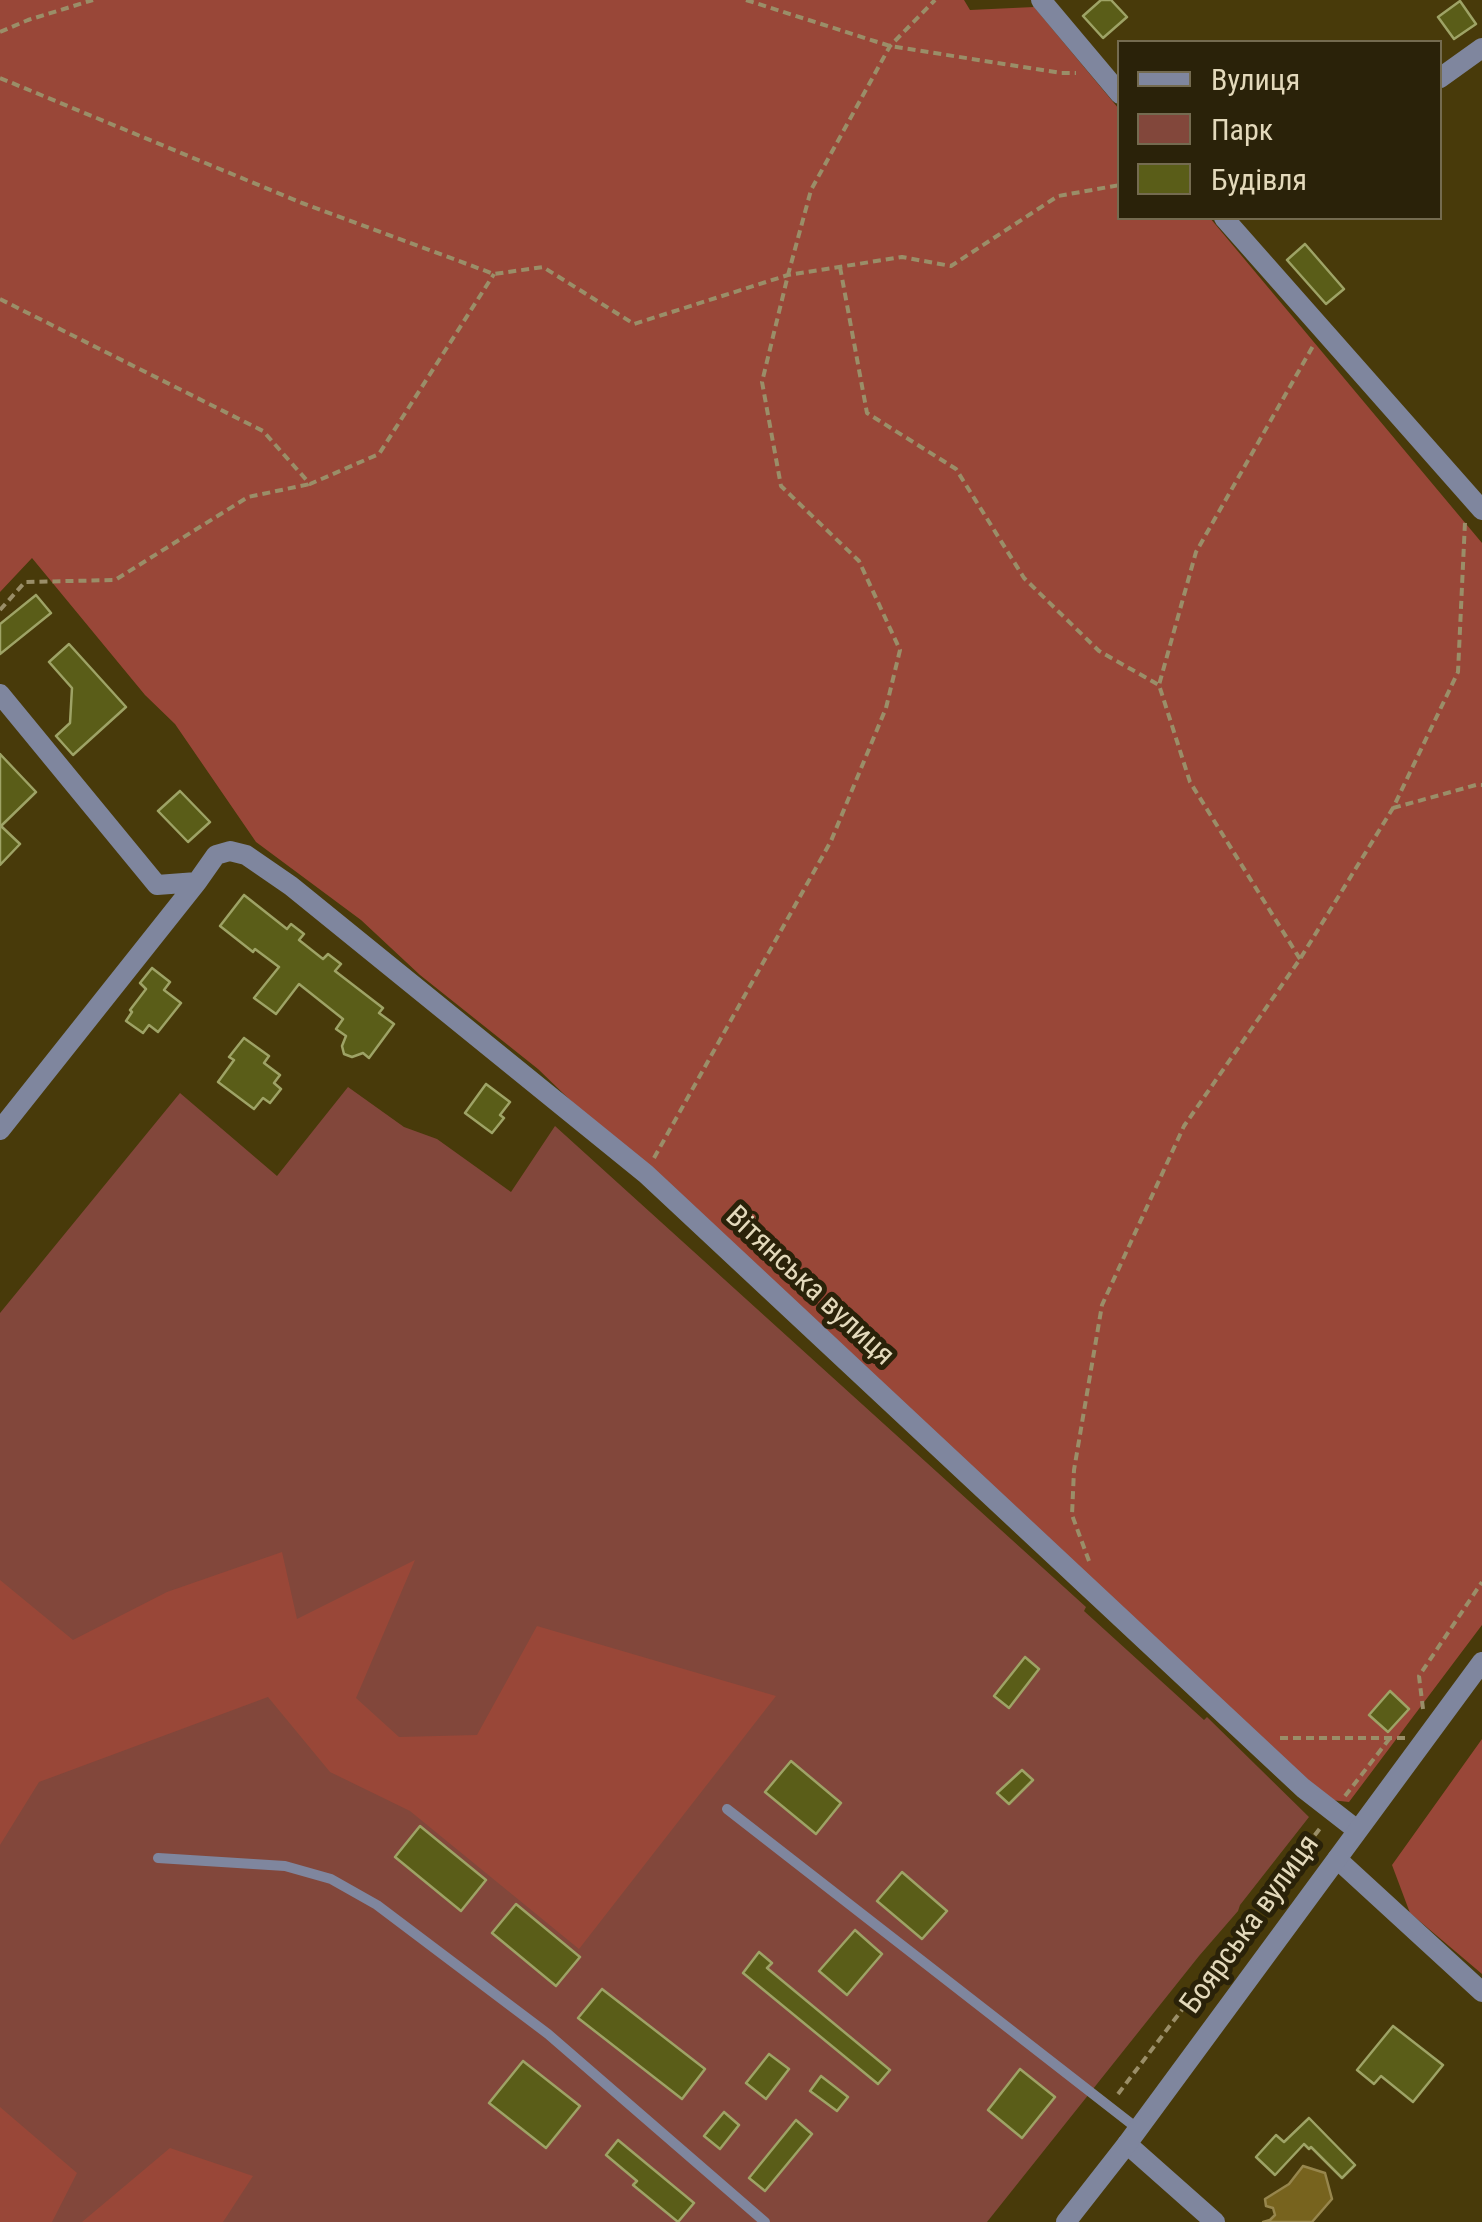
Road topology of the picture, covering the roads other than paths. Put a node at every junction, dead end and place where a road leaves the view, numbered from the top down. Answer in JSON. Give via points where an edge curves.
{"nodes":[{"id":1,"x":1041,"y":0,"type":"edge"},
{"id":2,"x":1482,"y":48,"type":"edge"},
{"id":3,"x":1442,"y":77,"type":"edge"},
{"id":4,"x":1117,"y":91,"type":"edge"},
{"id":5,"x":1233,"y":221,"type":"edge"},
{"id":6,"x":1474,"y":486,"type":"edge"},
{"id":7,"x":1482,"y":510,"type":"edge"},
{"id":8,"x":0,"y":694,"type":"edge"},
{"id":9,"x":197,"y":882,"type":"junction"},
{"id":10,"x":0,"y":1130,"type":"edge"},
{"id":11,"x":1482,"y":1662,"type":"edge"},
{"id":12,"x":727,"y":1809,"type":"dead end"},
{"id":13,"x":1357,"y":1830,"type":"junction"},
{"id":14,"x":158,"y":1858,"type":"dead end"},
{"id":15,"x":1337,"y":1860,"type":"junction"},
{"id":16,"x":1482,"y":1992,"type":"edge"},
{"id":17,"x":1133,"y":2136,"type":"junction"},
{"id":18,"x":765,"y":2222,"type":"edge"},
{"id":19,"x":1066,"y":2222,"type":"edge"},
{"id":20,"x":1215,"y":2222,"type":"edge"}],
"edges":[{"from":1,"to":4,"type":"street"},
{"from":2,"to":3,"type":"street"},
{"from":5,"to":6,"type":"street","via":[[1322,330]]},
{"from":6,"to":7,"type":"street"},
{"from":8,"to":9,"type":"street","via":[[156,885]]},
{"from":9,"to":10,"type":"street","name":"Вітянська вулиця"},
{"from":9,"to":13,"type":"street","name":"Вітянська вулиця","via":[[216,855],[246,855],[646,1174],[1303,1788]]},
{"from":11,"to":13,"type":"street","name":"Боярська вулиця"},
{"from":12,"to":17,"type":"lane","via":[[1109,2106]]},
{"from":13,"to":15,"type":"street","name":"Боярська вулиця"},
{"from":14,"to":18,"type":"lane","via":[[285,1866],[377,1905],[548,2034]]},
{"from":15,"to":16,"type":"street"},
{"from":15,"to":17,"type":"street","name":"Боярська вулиця"},
{"from":17,"to":19,"type":"street","name":"Боярська вулиця"},
{"from":17,"to":20,"type":"street"}]}
